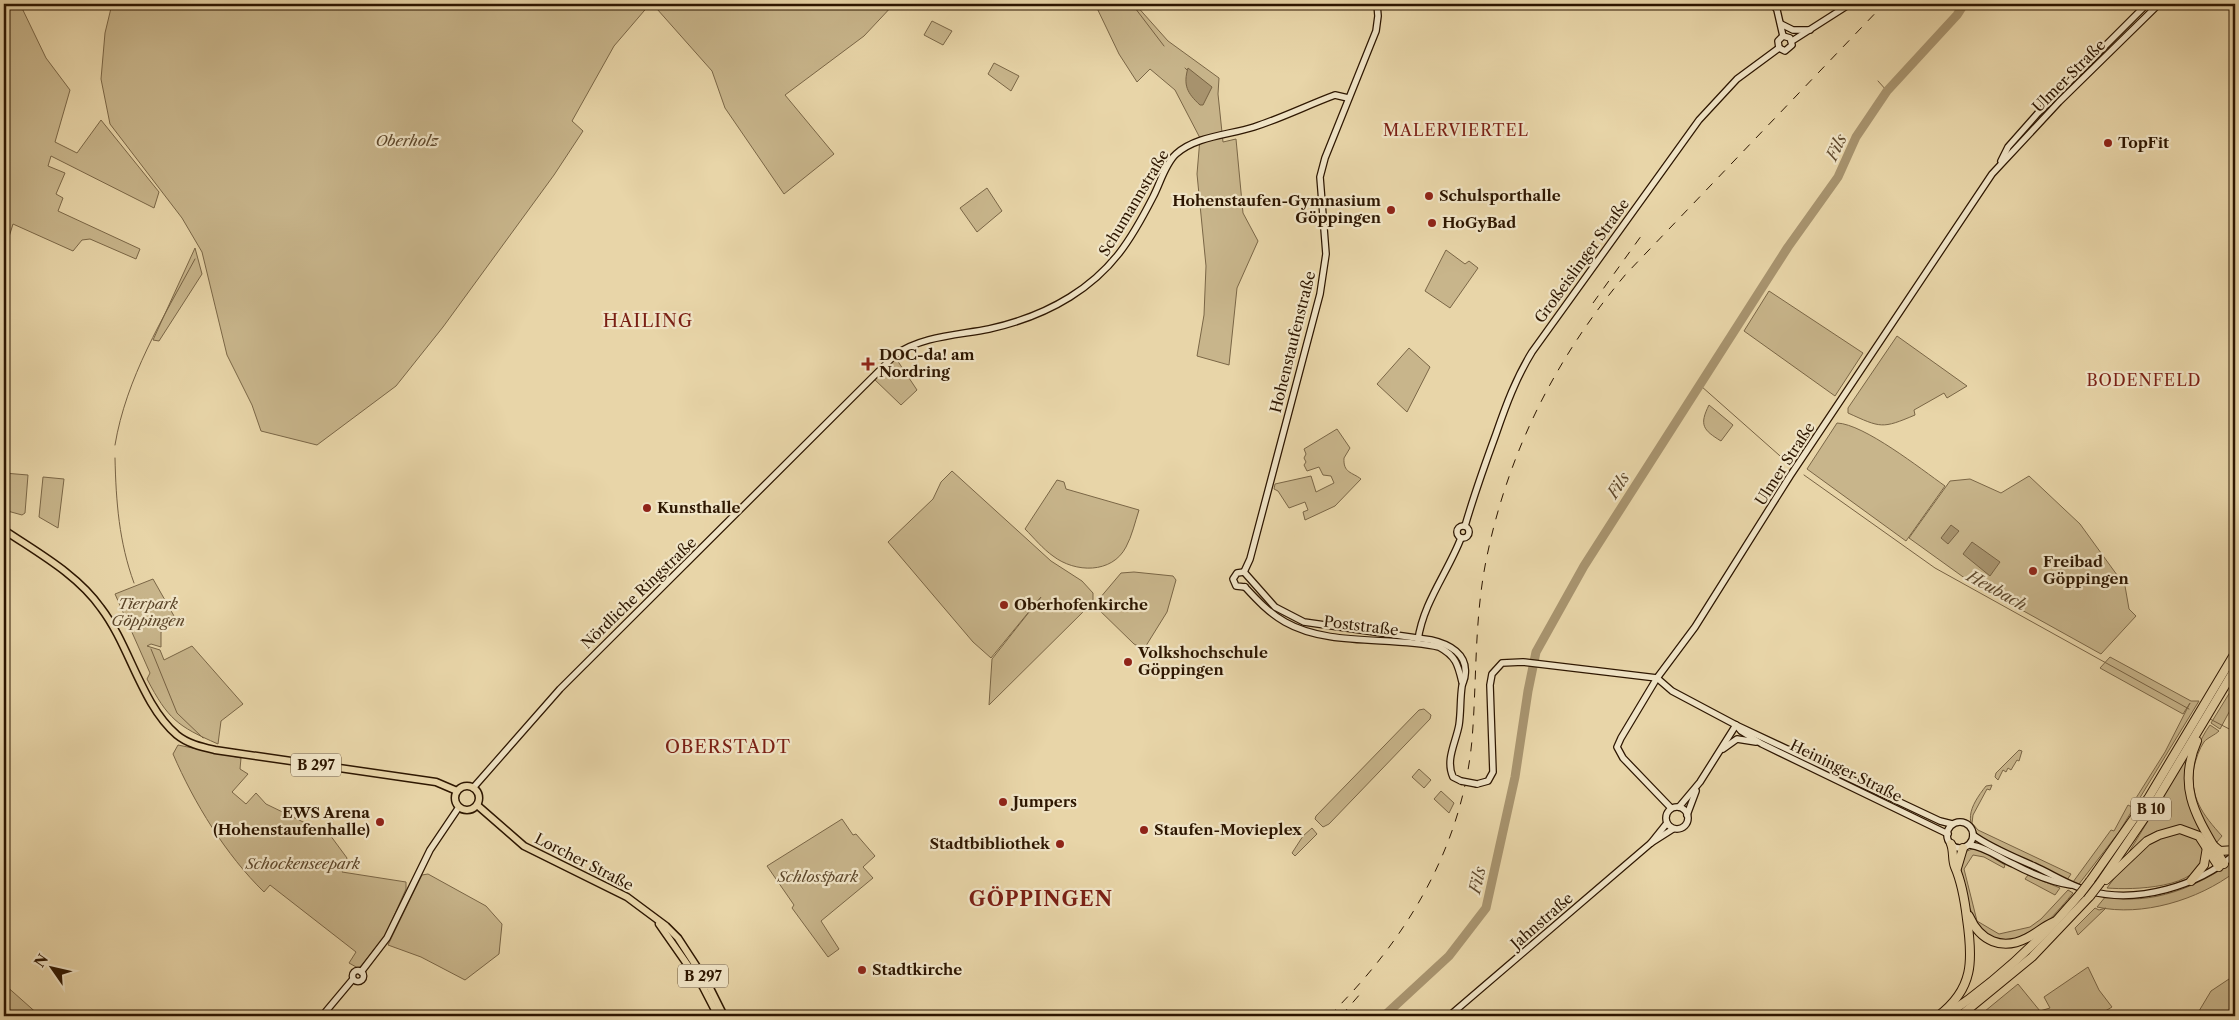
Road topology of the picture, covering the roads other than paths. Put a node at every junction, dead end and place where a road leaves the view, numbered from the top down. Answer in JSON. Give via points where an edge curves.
{"nodes":[{"id":1,"x":1377,"y":4,"type":"edge"},
{"id":2,"x":1773,"y":4,"type":"edge"},
{"id":3,"x":1850,"y":4,"type":"edge"},
{"id":4,"x":2147,"y":4,"type":"edge"},
{"id":5,"x":2159,"y":4,"type":"edge"},
{"id":6,"x":1781,"y":24,"type":"junction"},
{"id":7,"x":1811,"y":30,"type":"junction"},
{"id":8,"x":1783,"y":36,"type":"junction"},
{"id":9,"x":1792,"y":40,"type":"junction"},
{"id":10,"x":1778,"y":48,"type":"junction"},
{"id":11,"x":1348,"y":98,"type":"junction"},
{"id":12,"x":1997,"y":167,"type":"junction"},
{"id":13,"x":870,"y":378,"type":"joint"},
{"id":14,"x":4,"y":530,"type":"edge"},
{"id":15,"x":1244,"y":572,"type":"junction"},
{"id":16,"x":1250,"y":580,"type":"junction"},
{"id":17,"x":1245,"y":587,"type":"junction"},
{"id":18,"x":1418,"y":641,"type":"junction"},
{"id":19,"x":2235,"y":653,"type":"edge"},
{"id":20,"x":2235,"y":669,"type":"edge"},
{"id":21,"x":1657,"y":678,"type":"junction"},
{"id":22,"x":1736,"y":724,"type":"junction"},
{"id":23,"x":2198,"y":732,"type":"junction"},
{"id":24,"x":1762,"y":744,"type":"junction"},
{"id":25,"x":1720,"y":752,"type":"junction"},
{"id":26,"x":1700,"y":782,"type":"junction"},
{"id":27,"x":473,"y":788,"type":"junction"},
{"id":28,"x":457,"y":791,"type":"junction"},
{"id":29,"x":1886,"y":796,"type":"junction"},
{"id":30,"x":1875,"y":800,"type":"junction"},
{"id":31,"x":477,"y":805,"type":"junction"},
{"id":32,"x":1679,"y":807,"type":"junction"},
{"id":33,"x":459,"y":808,"type":"junction"},
{"id":34,"x":1671,"y":808,"type":"junction"},
{"id":35,"x":1687,"y":815,"type":"junction"},
{"id":36,"x":1667,"y":823,"type":"junction"},
{"id":37,"x":1952,"y":824,"type":"junction"},
{"id":38,"x":1673,"y":829,"type":"junction"},
{"id":39,"x":1948,"y":834,"type":"junction"},
{"id":40,"x":1973,"y":835,"type":"junction"},
{"id":41,"x":1651,"y":844,"type":"junction"},
{"id":42,"x":1952,"y":844,"type":"junction"},
{"id":43,"x":1967,"y":846,"type":"junction"},
{"id":44,"x":2209,"y":846,"type":"junction"},
{"id":45,"x":2235,"y":850,"type":"edge"},
{"id":46,"x":2235,"y":854,"type":"edge"},
{"id":47,"x":2221,"y":866,"type":"junction"},
{"id":48,"x":1957,"y":870,"type":"junction"},
{"id":49,"x":2191,"y":881,"type":"junction"},
{"id":50,"x":2100,"y":884,"type":"junction"},
{"id":51,"x":2075,"y":886,"type":"junction"},
{"id":52,"x":1965,"y":908,"type":"junction"},
{"id":53,"x":657,"y":921,"type":"junction"},
{"id":54,"x":2057,"y":921,"type":"junction"},
{"id":55,"x":322,"y":1016,"type":"edge"},
{"id":56,"x":718,"y":1016,"type":"edge"},
{"id":57,"x":724,"y":1016,"type":"edge"},
{"id":58,"x":1449,"y":1016,"type":"edge"},
{"id":59,"x":1938,"y":1016,"type":"edge"},
{"id":60,"x":1945,"y":1016,"type":"edge"},
{"id":61,"x":1960,"y":1016,"type":"edge"}],
"edges":[{"from":1,"to":11,"type":"main road","name":"Hohenstaufenstraße","via":[[1376,31]]},
{"from":2,"to":6,"type":"main road"},
{"from":3,"to":7,"type":"main road"},
{"from":4,"to":12,"type":"main road","name":"Ulmer Straße","via":[[2027,124]]},
{"from":5,"to":12,"type":"main road","name":"Ulmer Straße"},
{"from":6,"to":7,"type":"main road","via":[[1793,30]]},
{"from":6,"to":8,"type":"main road"},
{"from":7,"to":9,"type":"main road"},
{"from":8,"to":9,"type":"main road"},
{"from":8,"to":10,"type":"main road","via":[[1778,41]]},
{"from":9,"to":10,"type":"main road","via":[[1787,51]]},
{"from":10,"to":18,"type":"main road","name":"Großeislinger Straße","via":[[1737,79],[1699,120],[1532,352],[1508,400],[1465,526],[1457,530],[1461,538],[1452,562],[1424,612]]},
{"from":11,"to":13,"type":"main road","name":"Schumannstraße","via":[[1335,95],[1254,127],[1218,135],[1181,150],[1171,160],[1154,197],[1120,255],[1086,287],[1056,305],[1008,323],[908,346]]},
{"from":11,"to":15,"type":"main road","name":"Hohenstaufenstraße","via":[[1320,177],[1326,254],[1320,294]]},
{"from":12,"to":21,"type":"main road","name":"Ulmer Straße","via":[[1790,476],[1694,627]]},
{"from":13,"to":27,"type":"main road","name":"Nördliche Ringstraße","via":[[560,689]]},
{"from":14,"to":28,"type":"main road","number":"B 297","via":[[50,560],[90,594],[117,633],[152,702],[184,740],[215,750],[436,782]]},
{"from":15,"to":16,"type":"main road"},
{"from":15,"to":17,"type":"main road","via":[[1237,573],[1233,579],[1236,586]]},
{"from":16,"to":17,"type":"main road"},
{"from":16,"to":18,"type":"main road","name":"Poststraße","via":[[1275,607],[1304,622]]},
{"from":17,"to":18,"type":"main road","name":"Poststraße","via":[[1271,613],[1302,630],[1345,637]]},
{"from":18,"to":21,"type":"main road","bridge":true,"via":[[1439,647],[1454,657],[1460,669],[1459,725],[1450,762],[1453,777],[1477,784],[1488,781],[1493,772],[1490,678],[1502,663],[1524,662]]},
{"from":19,"to":54,"type":"highway","number":"B 10","bridge":true,"via":[[2149,796],[2090,881]]},
{"from":20,"to":23,"type":"highway","number":"B 10"},
{"from":21,"to":22,"type":"main road","name":"Heininger Straße","via":[[1672,691]]},
{"from":21,"to":34,"type":"main road","name":"Ulmer Straße","via":[[1620,738],[1618,747],[1624,758]]},
{"from":22,"to":24,"type":"main road","name":"Heininger Straße"},
{"from":22,"to":25,"type":"main road"},
{"from":22,"to":29,"type":"main road","name":"Heininger Straße"},
{"from":23,"to":44,"type":"highway","number":"B 10","via":[[2188,772],[2188,794]]},
{"from":23,"to":50,"type":"highway","number":"B 10","via":[[2137,832]]},
{"from":24,"to":25,"type":"main road","via":[[1737,739]]},
{"from":24,"to":30,"type":"main road","name":"Heininger Straße"},
{"from":25,"to":26,"type":"main road"},
{"from":26,"to":32,"type":"main road"},
{"from":26,"to":35,"type":"main road"},
{"from":27,"to":28,"type":"main road","via":[[462,787]]},
{"from":27,"to":31,"type":"main road","via":[[478,794]]},
{"from":28,"to":33,"type":"main road","via":[[455,798]]},
{"from":29,"to":30,"type":"main road","via":[[1880,795]]},
{"from":29,"to":37,"type":"main road","name":"Heininger Straße"},
{"from":30,"to":39,"type":"main road","name":"Heininger Straße"},
{"from":31,"to":33,"type":"main road","via":[[466,810]]},
{"from":31,"to":53,"type":"main road","name":"Lorcher Straße","number":"B 297","via":[[524,846],[627,897]]},
{"from":32,"to":34,"type":"main road"},
{"from":32,"to":35,"type":"main road"},
{"from":33,"to":55,"type":"main road","via":[[430,850],[386,938],[361,972],[362,980],[353,980]]},
{"from":34,"to":36,"type":"main road","via":[[1666,816]]},
{"from":35,"to":38,"type":"main road","via":[[1683,827]]},
{"from":36,"to":38,"type":"main road"},
{"from":36,"to":41,"type":"main road","name":"Jahnstraße"},
{"from":37,"to":39,"type":"main road"},
{"from":37,"to":40,"type":"main road","via":[[1960,822],[1967,825]]},
{"from":38,"to":41,"type":"main road","name":"Jahnstraße"},
{"from":39,"to":42,"type":"main road"},
{"from":40,"to":43,"type":"main road"},
{"from":40,"to":51,"type":"main road"},
{"from":41,"to":58,"type":"main road","name":"Jahnstraße"},
{"from":42,"to":43,"type":"main road"},
{"from":42,"to":48,"type":"highway"},
{"from":43,"to":48,"type":"highway"},
{"from":43,"to":51,"type":"main road","via":[[1980,847],[2014,865]]},
{"from":44,"to":45,"type":"highway"},
{"from":44,"to":47,"type":"highway","number":"B 10"},
{"from":44,"to":49,"type":"highway","via":[[2204,865]]},
{"from":44,"to":50,"type":"highway","via":[[2195,834],[2172,830],[2139,847]]},
{"from":46,"to":47,"type":"main road"},
{"from":47,"to":49,"type":"main road"},
{"from":48,"to":52,"type":"highway"},
{"from":49,"to":51,"type":"main road","via":[[2143,894],[2106,894]]},
{"from":50,"to":61,"type":"highway","number":"B 10","bridge":true,"via":[[2032,958]]},
{"from":52,"to":54,"type":"highway","via":[[1978,932],[1992,941],[2005,944],[2027,938]]},
{"from":52,"to":59,"type":"highway","via":[[1971,948],[1969,971],[1957,998]]},
{"from":53,"to":56,"type":"main road","name":"Lorcher Straße","number":"B 297","via":[[703,986]]},
{"from":53,"to":57,"type":"main road","name":"Lorcher Straße","number":"B 297","via":[[673,932],[681,943]]},
{"from":54,"to":60,"type":"highway","number":"B 10","via":[[1993,981]]}]}
